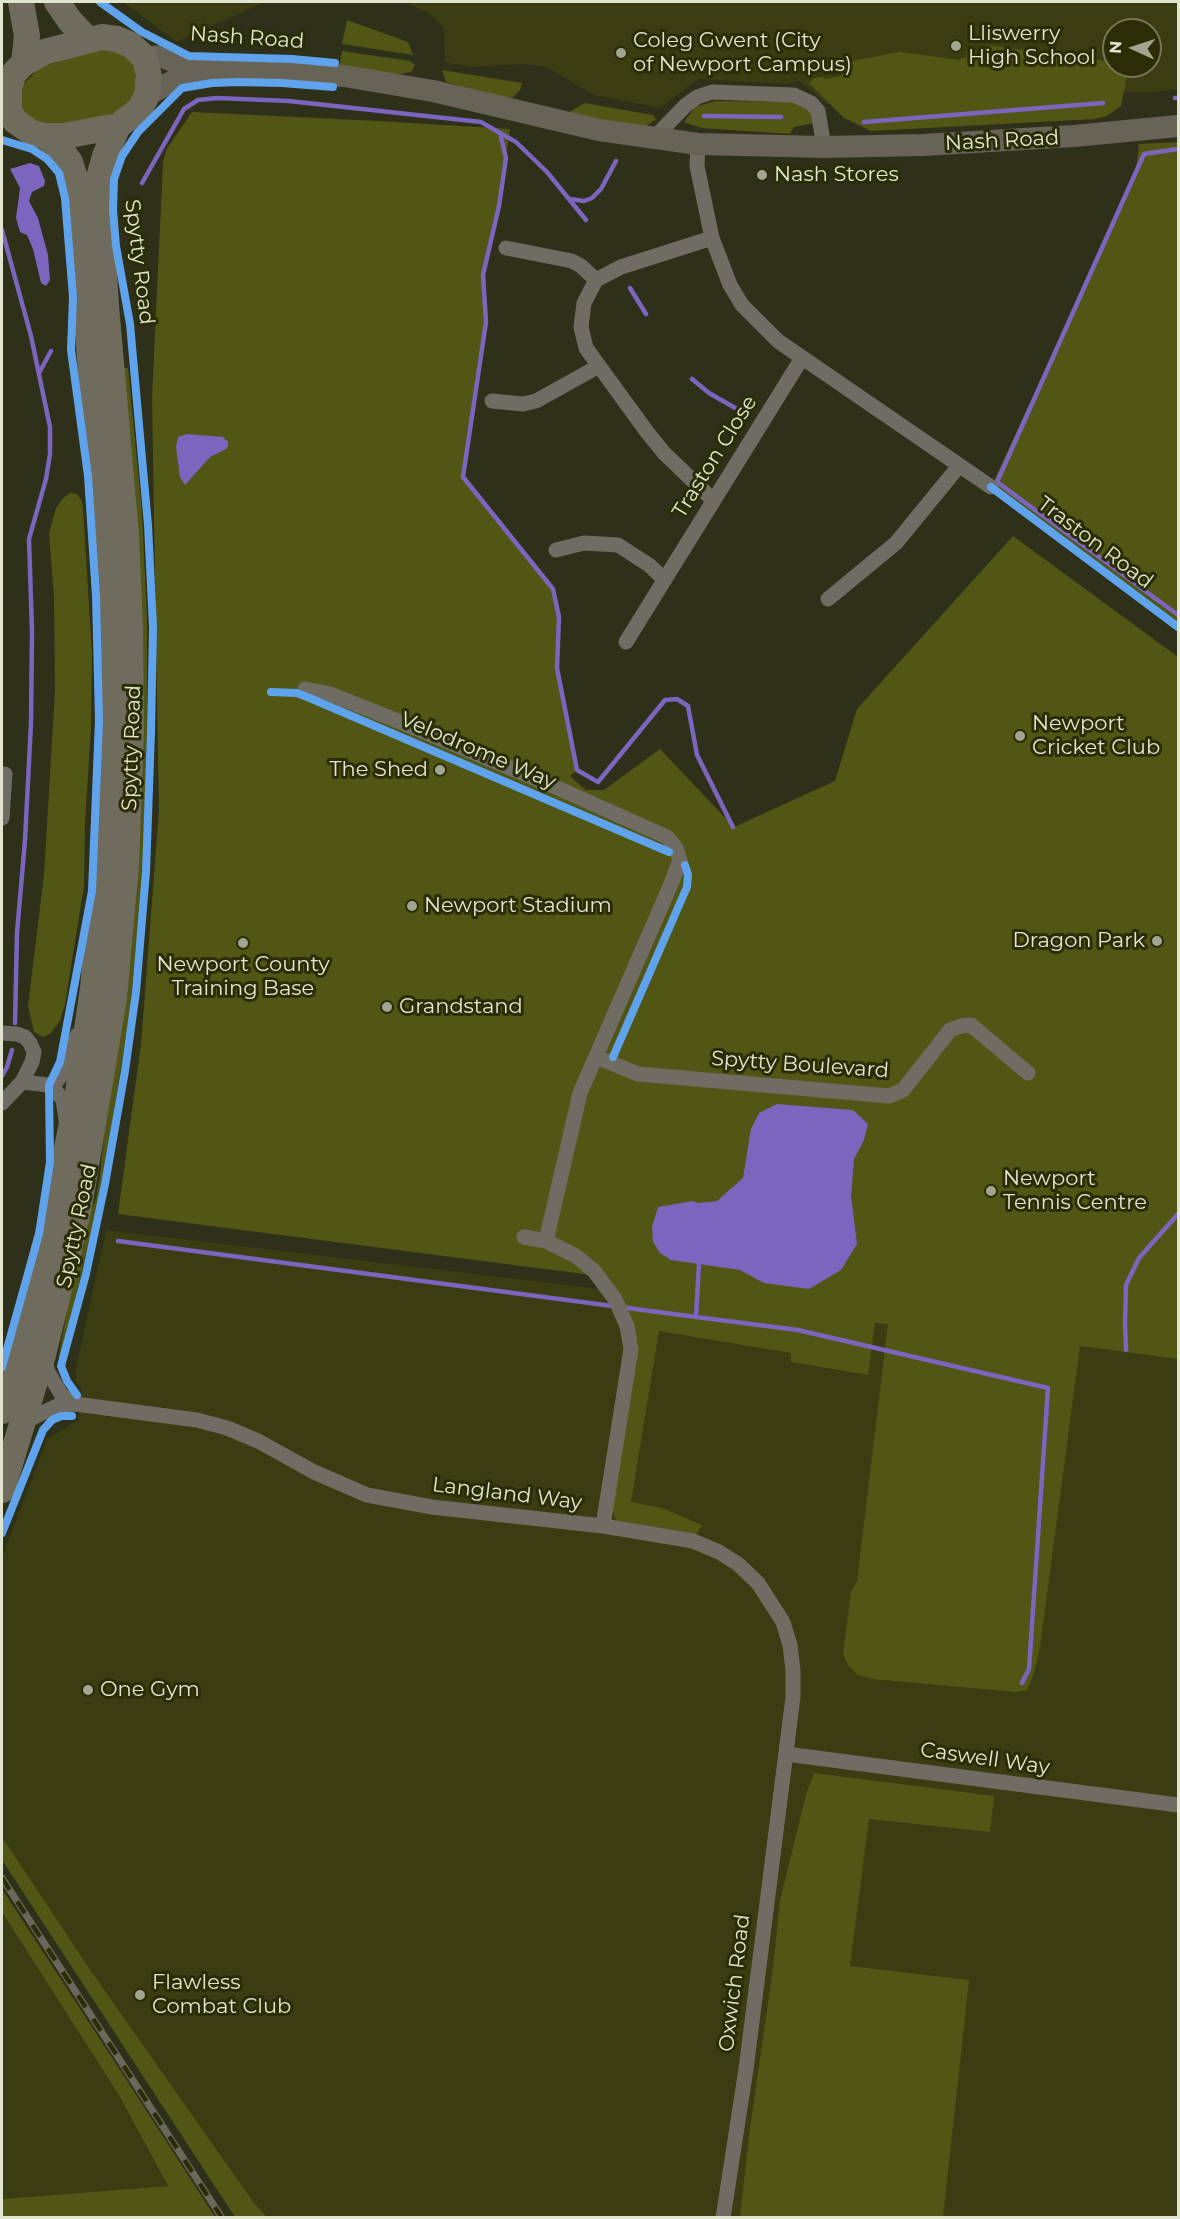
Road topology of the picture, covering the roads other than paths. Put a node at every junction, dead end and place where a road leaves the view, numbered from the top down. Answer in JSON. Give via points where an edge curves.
{"nodes":[{"id":1,"x":21,"y":2,"type":"edge"},
{"id":2,"x":57,"y":2,"type":"edge"},
{"id":3,"x":87,"y":39,"type":"junction"},
{"id":4,"x":145,"y":58,"type":"junction"},
{"id":5,"x":24,"y":63,"type":"junction"},
{"id":6,"x":194,"y":70,"type":"junction"},
{"id":7,"x":5,"y":93,"type":"edge"},
{"id":8,"x":147,"y":95,"type":"junction"},
{"id":9,"x":118,"y":126,"type":"junction"},
{"id":10,"x":1179,"y":126,"type":"edge"},
{"id":11,"x":2,"y":128,"type":"edge"},
{"id":12,"x":38,"y":134,"type":"junction"},
{"id":13,"x":654,"y":138,"type":"junction"},
{"id":14,"x":698,"y":144,"type":"junction"},
{"id":15,"x":824,"y":147,"type":"junction"},
{"id":16,"x":712,"y":238,"type":"junction"},
{"id":17,"x":506,"y":248,"type":"dead end"},
{"id":18,"x":597,"y":280,"type":"junction"},
{"id":19,"x":802,"y":358,"type":"junction"},
{"id":20,"x":599,"y":366,"type":"junction"},
{"id":21,"x":492,"y":401,"type":"dead end"},
{"id":22,"x":959,"y":466,"type":"junction"},
{"id":23,"x":991,"y":487,"type":"dead end"},
{"id":24,"x":713,"y":500,"type":"junction"},
{"id":25,"x":556,"y":550,"type":"dead end"},
{"id":26,"x":664,"y":579,"type":"junction"},
{"id":27,"x":828,"y":599,"type":"dead end"},
{"id":28,"x":626,"y":642,"type":"dead end"},
{"id":29,"x":305,"y":688,"type":"dead end"},
{"id":30,"x":5,"y":774,"type":"dead end"},
{"id":31,"x":2,"y":818,"type":"edge"},
{"id":32,"x":93,"y":988,"type":"junction"},
{"id":33,"x":2,"y":1033,"type":"edge"},
{"id":34,"x":596,"y":1057,"type":"junction"},
{"id":35,"x":1028,"y":1073,"type":"dead end"},
{"id":36,"x":22,"y":1082,"type":"junction"},
{"id":37,"x":49,"y":1085,"type":"junction"},
{"id":38,"x":2,"y":1103,"type":"edge"},
{"id":39,"x":53,"y":1215,"type":"junction"},
{"id":40,"x":524,"y":1236,"type":"dead end"},
{"id":41,"x":546,"y":1241,"type":"junction"},
{"id":42,"x":43,"y":1355,"type":"junction"},
{"id":43,"x":75,"y":1404,"type":"junction"},
{"id":44,"x":13,"y":1417,"type":"edge"},
{"id":45,"x":2,"y":1491,"type":"edge"},
{"id":46,"x":603,"y":1527,"type":"junction"},
{"id":47,"x":786,"y":1754,"type":"junction"},
{"id":48,"x":1179,"y":1805,"type":"edge"},
{"id":49,"x":723,"y":2217,"type":"edge"}],
"edges":[{"from":1,"to":5,"type":"main road","via":[[27,36]]},
{"from":2,"to":3,"type":"main road"},
{"from":3,"to":4,"type":"main road","via":[[117,39]]},
{"from":3,"to":5,"type":"main road","via":[[44,52]]},
{"from":4,"to":6,"type":"street","name":"Nash Road","via":[[161,56]]},
{"from":4,"to":8,"type":"main road","via":[[149,76]]},
{"from":5,"to":7,"type":"main road","via":[[14,73]]},
{"from":6,"to":8,"type":"street","name":"Nash Road"},
{"from":6,"to":13,"type":"street","name":"Nash Road","via":[[344,76]]},
{"from":7,"to":12,"type":"main road","via":[[15,121]]},
{"from":8,"to":9,"type":"main road","via":[[140,109]]},
{"from":9,"to":12,"type":"main road","via":[[91,132]]},
{"from":9,"to":42,"type":"main road","name":"Spytty Road","via":[[102,165],[99,196],[130,627],[126,865],[114,998],[90,1147]]},
{"from":10,"to":15,"type":"street","name":"Nash Road","via":[[1045,138]]},
{"from":11,"to":12,"type":"street"},
{"from":12,"to":32,"type":"main road","name":"Spytty Road","via":[[61,150],[70,162],[76,182],[108,603],[108,823]]},
{"from":13,"to":14,"type":"street","name":"Nash Road"},
{"from":13,"to":15,"type":"street","via":[[686,105],[712,92],[794,94],[818,111]]},
{"from":14,"to":15,"type":"street","name":"Nash Road"},
{"from":14,"to":16,"type":"street","via":[[697,166]]},
{"from":16,"to":18,"type":"street","via":[[621,267]]},
{"from":16,"to":19,"type":"street","via":[[742,305],[778,341]]},
{"from":17,"to":18,"type":"street","via":[[572,261]]},
{"from":18,"to":20,"type":"street","via":[[585,303],[581,327],[586,348]]},
{"from":19,"to":22,"type":"street"},
{"from":19,"to":24,"type":"street","name":"Traston Close"},
{"from":20,"to":21,"type":"street","via":[[536,401]]},
{"from":20,"to":24,"type":"street","via":[[664,453]]},
{"from":22,"to":23,"type":"street"},
{"from":22,"to":27,"type":"street","via":[[896,543]]},
{"from":24,"to":26,"type":"street","name":"Traston Close"},
{"from":25,"to":26,"type":"street","via":[[584,543],[618,545]]},
{"from":26,"to":28,"type":"street","name":"Traston Close"},
{"from":29,"to":34,"type":"street","name":"Velodrome Way","via":[[398,721],[659,833],[676,848],[680,860],[671,884]]},
{"from":30,"to":31,"type":"street"},
{"from":32,"to":37,"type":"street","via":[[67,1065]]},
{"from":32,"to":39,"type":"main road","name":"Spytty Road","via":[[77,1100]]},
{"from":33,"to":36,"type":"street","via":[[25,1037],[30,1043],[32,1062]]},
{"from":34,"to":35,"type":"street","name":"Spytty Boulevard","via":[[638,1074],[889,1096],[903,1090],[950,1030],[971,1025]]},
{"from":34,"to":41,"type":"street","name":"Velodrome Way","via":[[580,1093]]},
{"from":36,"to":37,"type":"street"},
{"from":36,"to":38,"type":"street"},
{"from":37,"to":39,"type":"street","via":[[60,1095],[65,1109]]},
{"from":39,"to":44,"type":"main road","name":"Spytty Road"},
{"from":40,"to":41,"type":"street"},
{"from":41,"to":46,"type":"street","via":[[576,1256],[594,1271],[615,1299],[627,1326],[631,1349]]},
{"from":42,"to":43,"type":"street","via":[[61,1394]]},
{"from":42,"to":44,"type":"main road","name":"Spytty Road"},
{"from":43,"to":44,"type":"street","name":"Langland Way"},
{"from":43,"to":46,"type":"street","name":"Langland Way","via":[[197,1420],[228,1428],[367,1495],[432,1507]]},
{"from":44,"to":45,"type":"main road","name":"Spytty Road"},
{"from":46,"to":47,"type":"street","name":"Langland Way","via":[[693,1541],[738,1564],[758,1583],[783,1622],[790,1645],[793,1697]]},
{"from":47,"to":48,"type":"street","name":"Caswell Way"},
{"from":47,"to":49,"type":"street","name":"Oxwich Road"}]}
